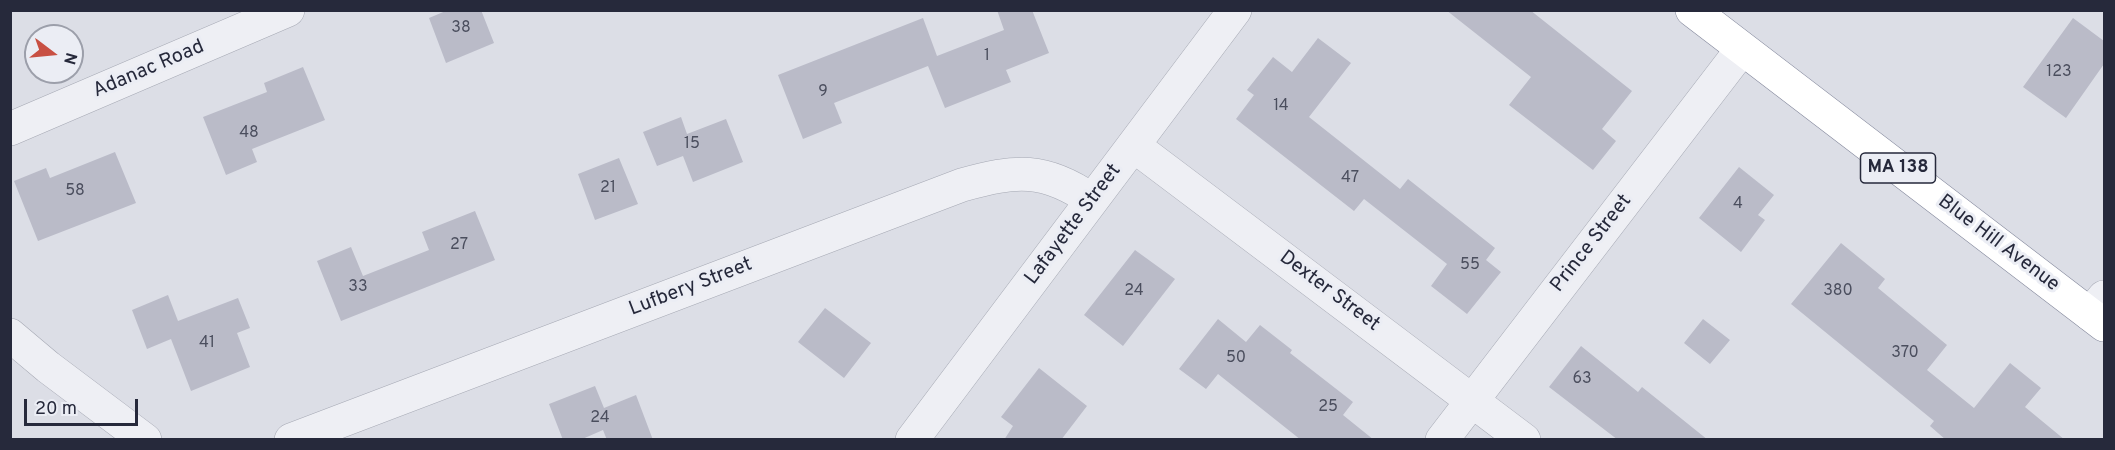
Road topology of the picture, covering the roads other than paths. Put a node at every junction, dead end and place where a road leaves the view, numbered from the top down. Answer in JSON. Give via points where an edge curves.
{"nodes":[{"id":1,"x":288,"y":10,"type":"edge"},
{"id":2,"x":1235,"y":10,"type":"edge"},
{"id":3,"x":1692,"y":10,"type":"edge"},
{"id":4,"x":1742,"y":49,"type":"junction"},
{"id":5,"x":10,"y":129,"type":"edge"},
{"id":6,"x":1134,"y":146,"type":"junction"},
{"id":7,"x":1092,"y":200,"type":"junction"},
{"id":8,"x":2100,"y":312,"type":"edge"},
{"id":9,"x":10,"y":335,"type":"edge"},
{"id":10,"x":1472,"y":400,"type":"junction"},
{"id":11,"x":146,"y":440,"type":"edge"},
{"id":12,"x":291,"y":440,"type":"edge"},
{"id":13,"x":912,"y":440,"type":"edge"},
{"id":14,"x":1442,"y":440,"type":"edge"},
{"id":15,"x":1524,"y":440,"type":"edge"}],
"edges":[{"from":1,"to":5,"type":"street","name":"Adanac Road"},
{"from":2,"to":6,"type":"street","name":"Lafayette Street"},
{"from":3,"to":4,"type":"highway","name":"Blue Hill Avenue","number":"MA 138"},
{"from":4,"to":8,"type":"highway","name":"Blue Hill Avenue","number":"MA 138"},
{"from":4,"to":10,"type":"street","name":"Prince Street"},
{"from":6,"to":7,"type":"street","name":"Lafayette Street"},
{"from":6,"to":10,"type":"street","name":"Dexter Street"},
{"from":7,"to":12,"type":"street","name":"Lufbery Street","via":[[1064,183],[1029,174],[974,182]]},
{"from":7,"to":13,"type":"street","name":"Lafayette Street"},
{"from":9,"to":11,"type":"street"},
{"from":10,"to":14,"type":"street","name":"Prince Street"},
{"from":10,"to":15,"type":"street","name":"Dexter Street"}]}
